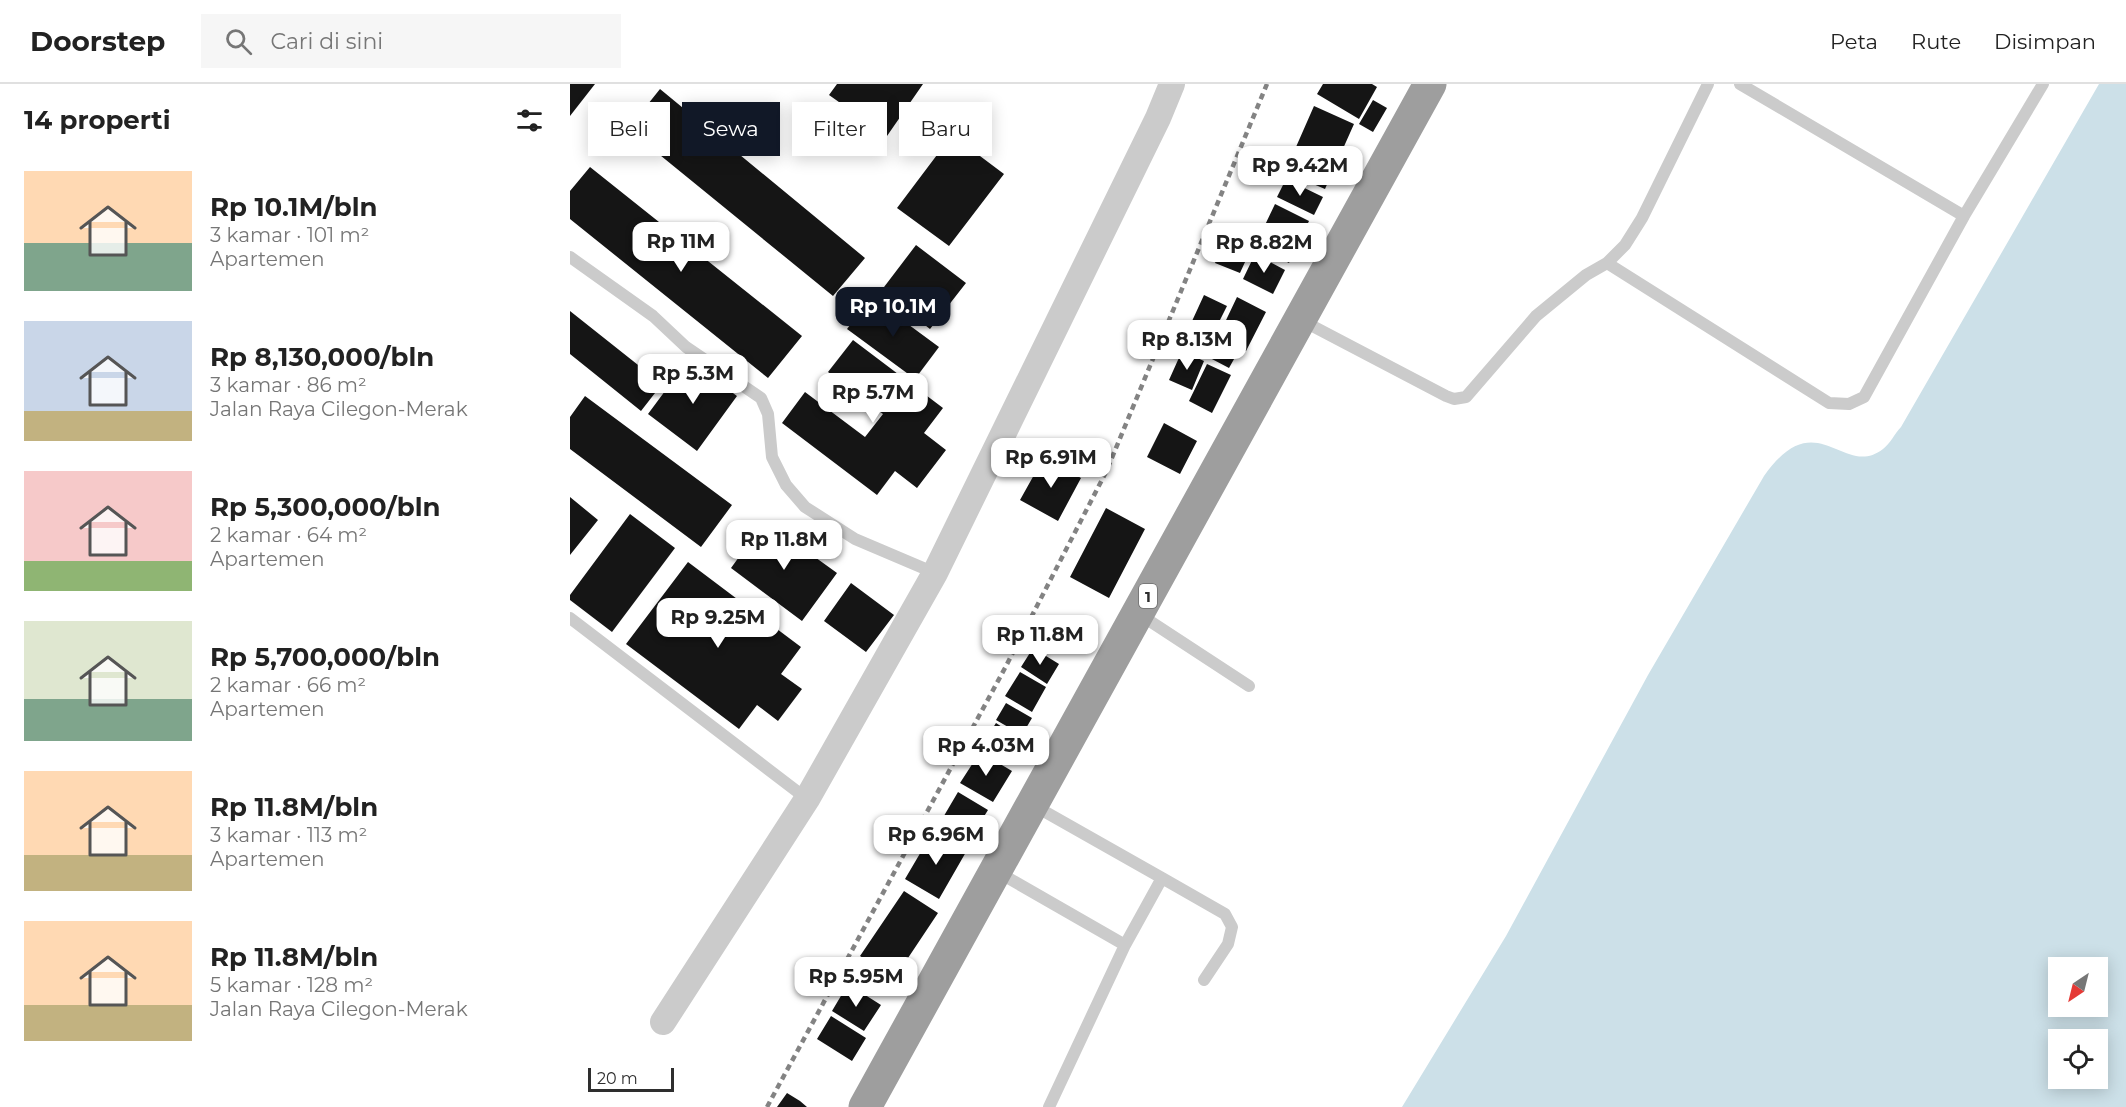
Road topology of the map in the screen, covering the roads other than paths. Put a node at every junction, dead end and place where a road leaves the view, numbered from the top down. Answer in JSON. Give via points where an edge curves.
{"nodes":[{"id":1,"x":1172,"y":84,"type":"edge"},
{"id":2,"x":1430,"y":84,"type":"edge"},
{"id":3,"x":1708,"y":84,"type":"edge"},
{"id":4,"x":1740,"y":84,"type":"edge"},
{"id":5,"x":2043,"y":84,"type":"edge"},
{"id":6,"x":1964,"y":216,"type":"junction"},
{"id":7,"x":570,"y":256,"type":"edge"},
{"id":8,"x":1607,"y":263,"type":"junction"},
{"id":9,"x":1301,"y":320,"type":"junction"},
{"id":10,"x":935,"y":573,"type":"junction"},
{"id":11,"x":1138,"y":614,"type":"junction"},
{"id":12,"x":570,"y":618,"type":"edge"},
{"id":13,"x":1249,"y":686,"type":"dead end"},
{"id":14,"x":807,"y":799,"type":"junction"},
{"id":15,"x":1033,"y":805,"type":"junction"},
{"id":16,"x":996,"y":871,"type":"junction"},
{"id":17,"x":1162,"y":878,"type":"junction"},
{"id":18,"x":1125,"y":945,"type":"junction"},
{"id":19,"x":1204,"y":980,"type":"dead end"},
{"id":20,"x":663,"y":1022,"type":"dead end"},
{"id":21,"x":866,"y":1107,"type":"edge"},
{"id":22,"x":1049,"y":1107,"type":"edge"}],
"edges":[{"from":1,"to":10,"type":"street"},
{"from":2,"to":9,"type":"highway","number":"1"},
{"from":3,"to":8,"type":"lane","via":[[1642,218],[1625,245]]},
{"from":4,"to":6,"type":"lane"},
{"from":5,"to":6,"type":"lane"},
{"from":6,"to":8,"type":"lane","via":[[1864,397],[1849,404],[1829,403]]},
{"from":7,"to":10,"type":"lane","via":[[652,315],[686,346],[761,398],[768,414],[772,457],[786,485],[805,507],[855,539]]},
{"from":8,"to":9,"type":"lane","via":[[1536,316],[1466,397],[1446,396]]},
{"from":9,"to":11,"type":"highway","number":"1"},
{"from":10,"to":14,"type":"street"},
{"from":11,"to":13,"type":"lane"},
{"from":11,"to":15,"type":"highway","number":"1"},
{"from":12,"to":14,"type":"lane"},
{"from":14,"to":20,"type":"street"},
{"from":15,"to":16,"type":"highway","number":"1"},
{"from":15,"to":17,"type":"lane"},
{"from":16,"to":18,"type":"lane"},
{"from":16,"to":21,"type":"highway","number":"1"},
{"from":17,"to":18,"type":"lane"},
{"from":17,"to":19,"type":"lane","via":[[1225,914],[1232,927],[1228,944]]},
{"from":18,"to":22,"type":"lane"}]}
